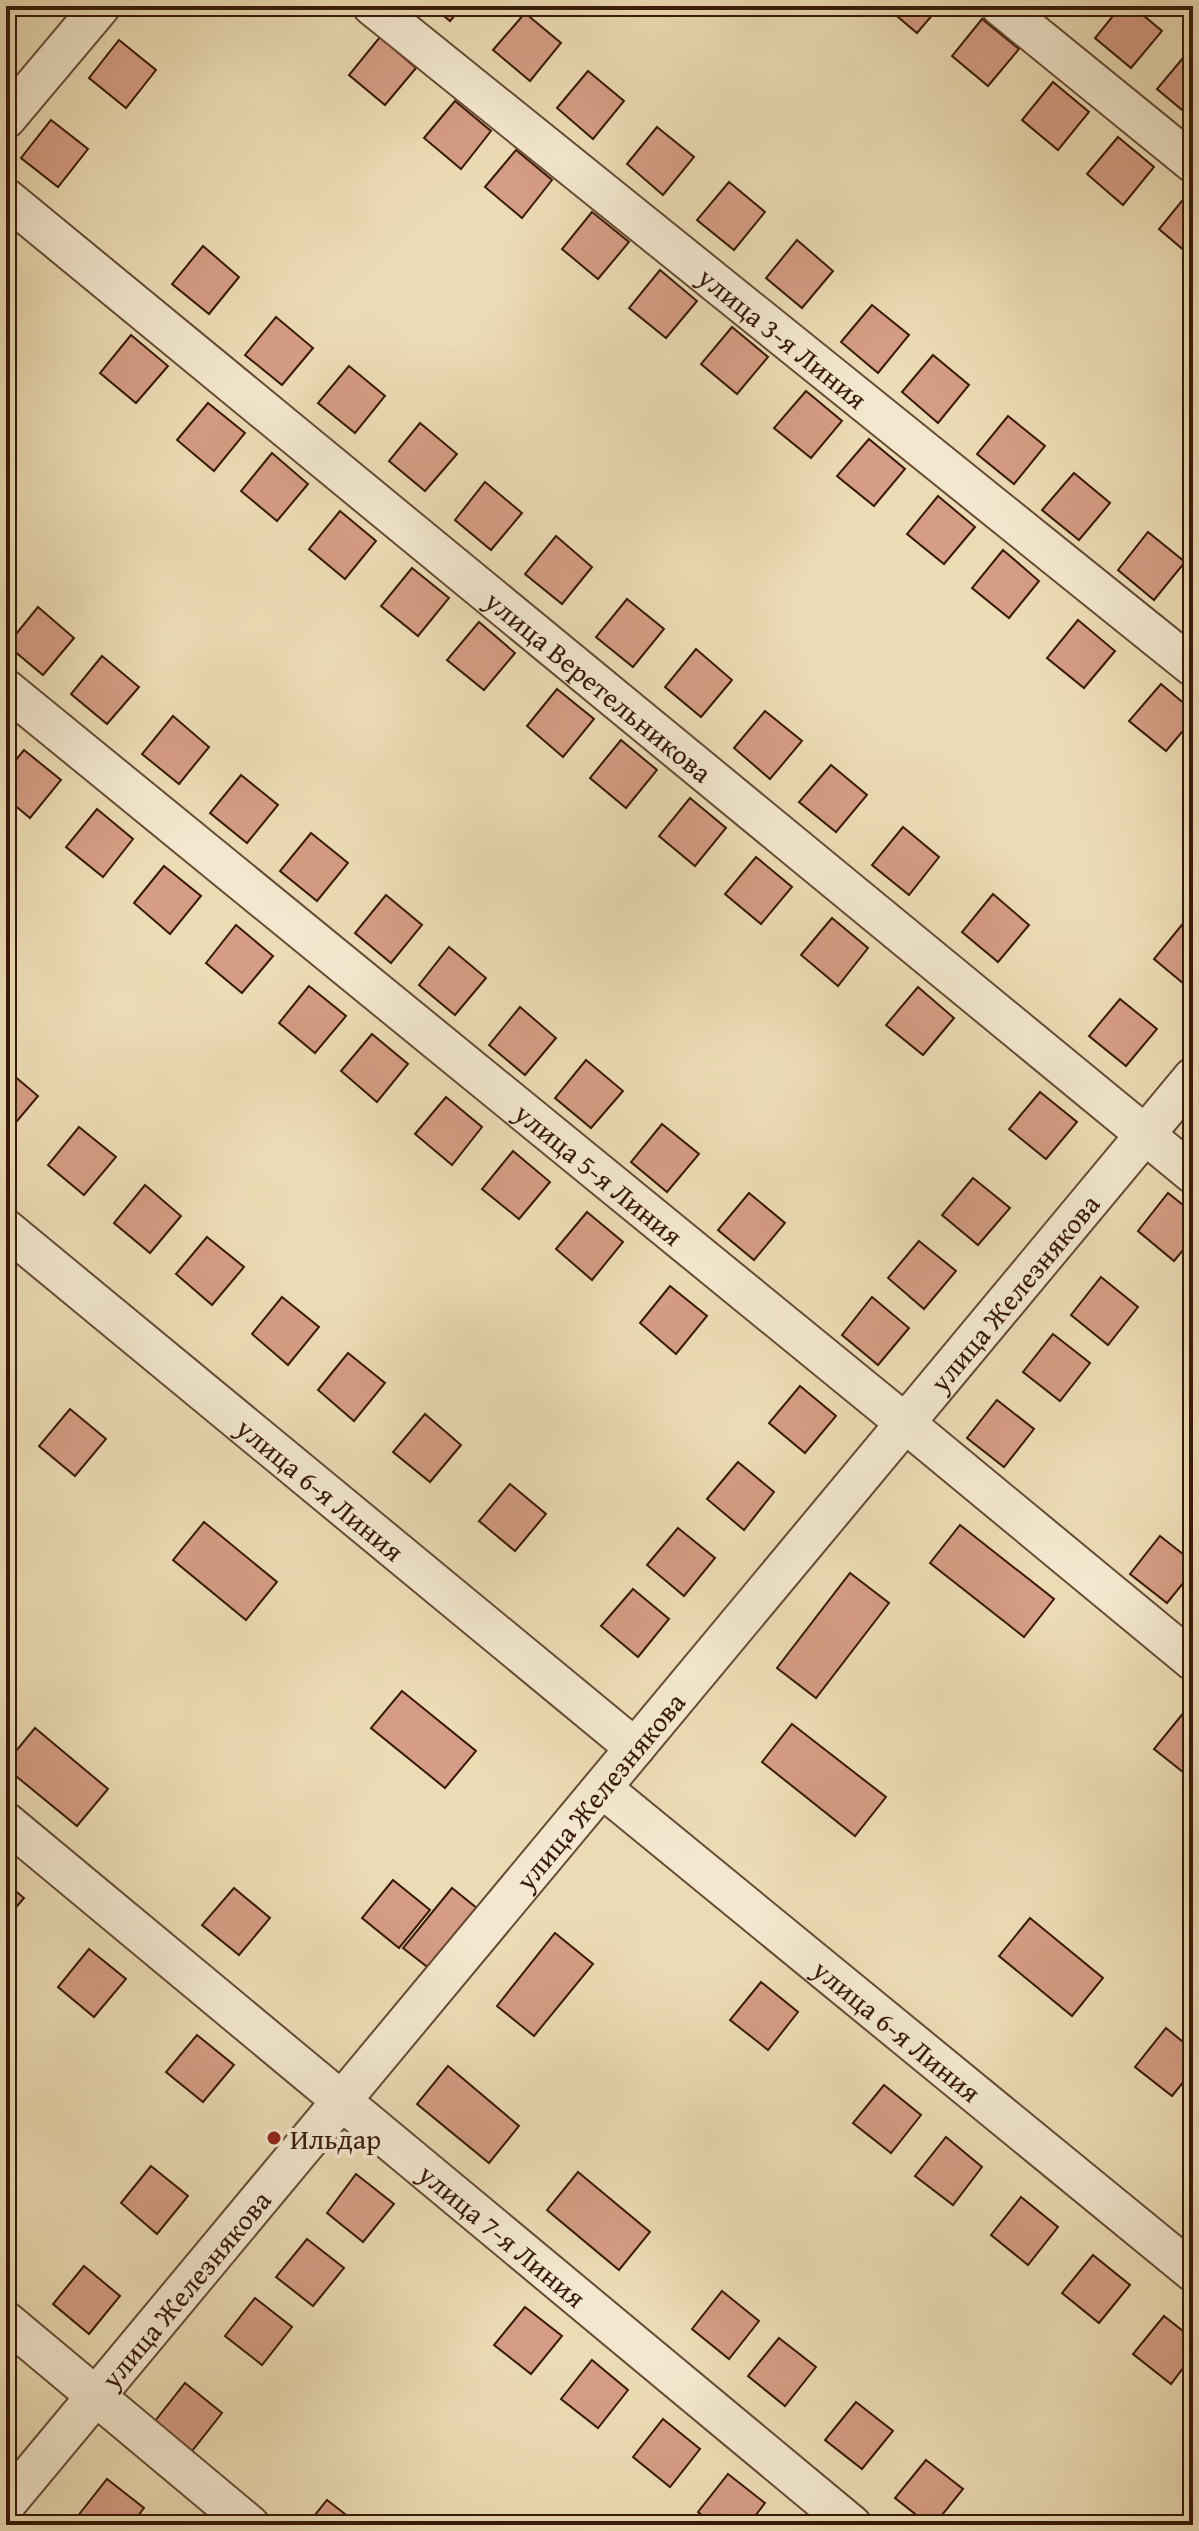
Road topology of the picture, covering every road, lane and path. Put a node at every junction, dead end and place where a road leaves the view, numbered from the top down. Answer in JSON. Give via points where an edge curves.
{"nodes":[{"id":1,"x":101,"y":6,"type":"edge"},
{"id":2,"x":372,"y":6,"type":"edge"},
{"id":3,"x":1000,"y":6,"type":"edge"},
{"id":4,"x":6,"y":119,"type":"edge"},
{"id":5,"x":1193,"y":163,"type":"edge"},
{"id":6,"x":6,"y":198,"type":"edge"},
{"id":7,"x":1193,"y":667,"type":"edge"},
{"id":8,"x":6,"y":689,"type":"edge"},
{"id":9,"x":1193,"y":1077,"type":"edge"},
{"id":10,"x":1145,"y":1135,"type":"junction"},
{"id":11,"x":1193,"y":1174,"type":"edge"},
{"id":12,"x":6,"y":1229,"type":"edge"},
{"id":13,"x":905,"y":1423,"type":"junction"},
{"id":14,"x":1193,"y":1661,"type":"edge"},
{"id":15,"x":635,"y":1748,"type":"junction"},
{"id":16,"x":602,"y":1788,"type":"junction"},
{"id":17,"x":6,"y":1822,"type":"edge"},
{"id":18,"x":342,"y":2101,"type":"junction"},
{"id":19,"x":1193,"y":2272,"type":"edge"},
{"id":20,"x":6,"y":2321,"type":"edge"},
{"id":21,"x":96,"y":2396,"type":"junction"},
{"id":22,"x":6,"y":2504,"type":"edge"},
{"id":23,"x":250,"y":2525,"type":"edge"},
{"id":24,"x":852,"y":2525,"type":"edge"}],
"edges":[{"from":1,"to":4,"type":"street"},
{"from":2,"to":7,"type":"street","name":"улица 3-я Линия"},
{"from":3,"to":5,"type":"street"},
{"from":6,"to":10,"type":"street","name":"улица Веретельникова"},
{"from":8,"to":13,"type":"street","name":"улица 5-я Линия"},
{"from":9,"to":10,"type":"street","name":"улица Железнякова"},
{"from":10,"to":11,"type":"street","name":"улица Веретельникова"},
{"from":10,"to":13,"type":"street","name":"улица Железнякова"},
{"from":12,"to":15,"type":"street","name":"улица 6-я Линия"},
{"from":13,"to":14,"type":"street","name":"улица 5-я Линия"},
{"from":13,"to":15,"type":"street","name":"улица Железнякова"},
{"from":15,"to":16,"type":"street","name":"улица Железнякова"},
{"from":16,"to":18,"type":"street","name":"улица Железнякова"},
{"from":16,"to":19,"type":"street","name":"улица 6-я Линия"},
{"from":17,"to":18,"type":"street","name":"улица 7-я Линия"},
{"from":18,"to":21,"type":"street","name":"улица Железнякова"},
{"from":18,"to":24,"type":"street","name":"улица 7-я Линия"},
{"from":20,"to":21,"type":"street"},
{"from":21,"to":22,"type":"street","name":"улица Железнякова"},
{"from":21,"to":23,"type":"street"}]}
